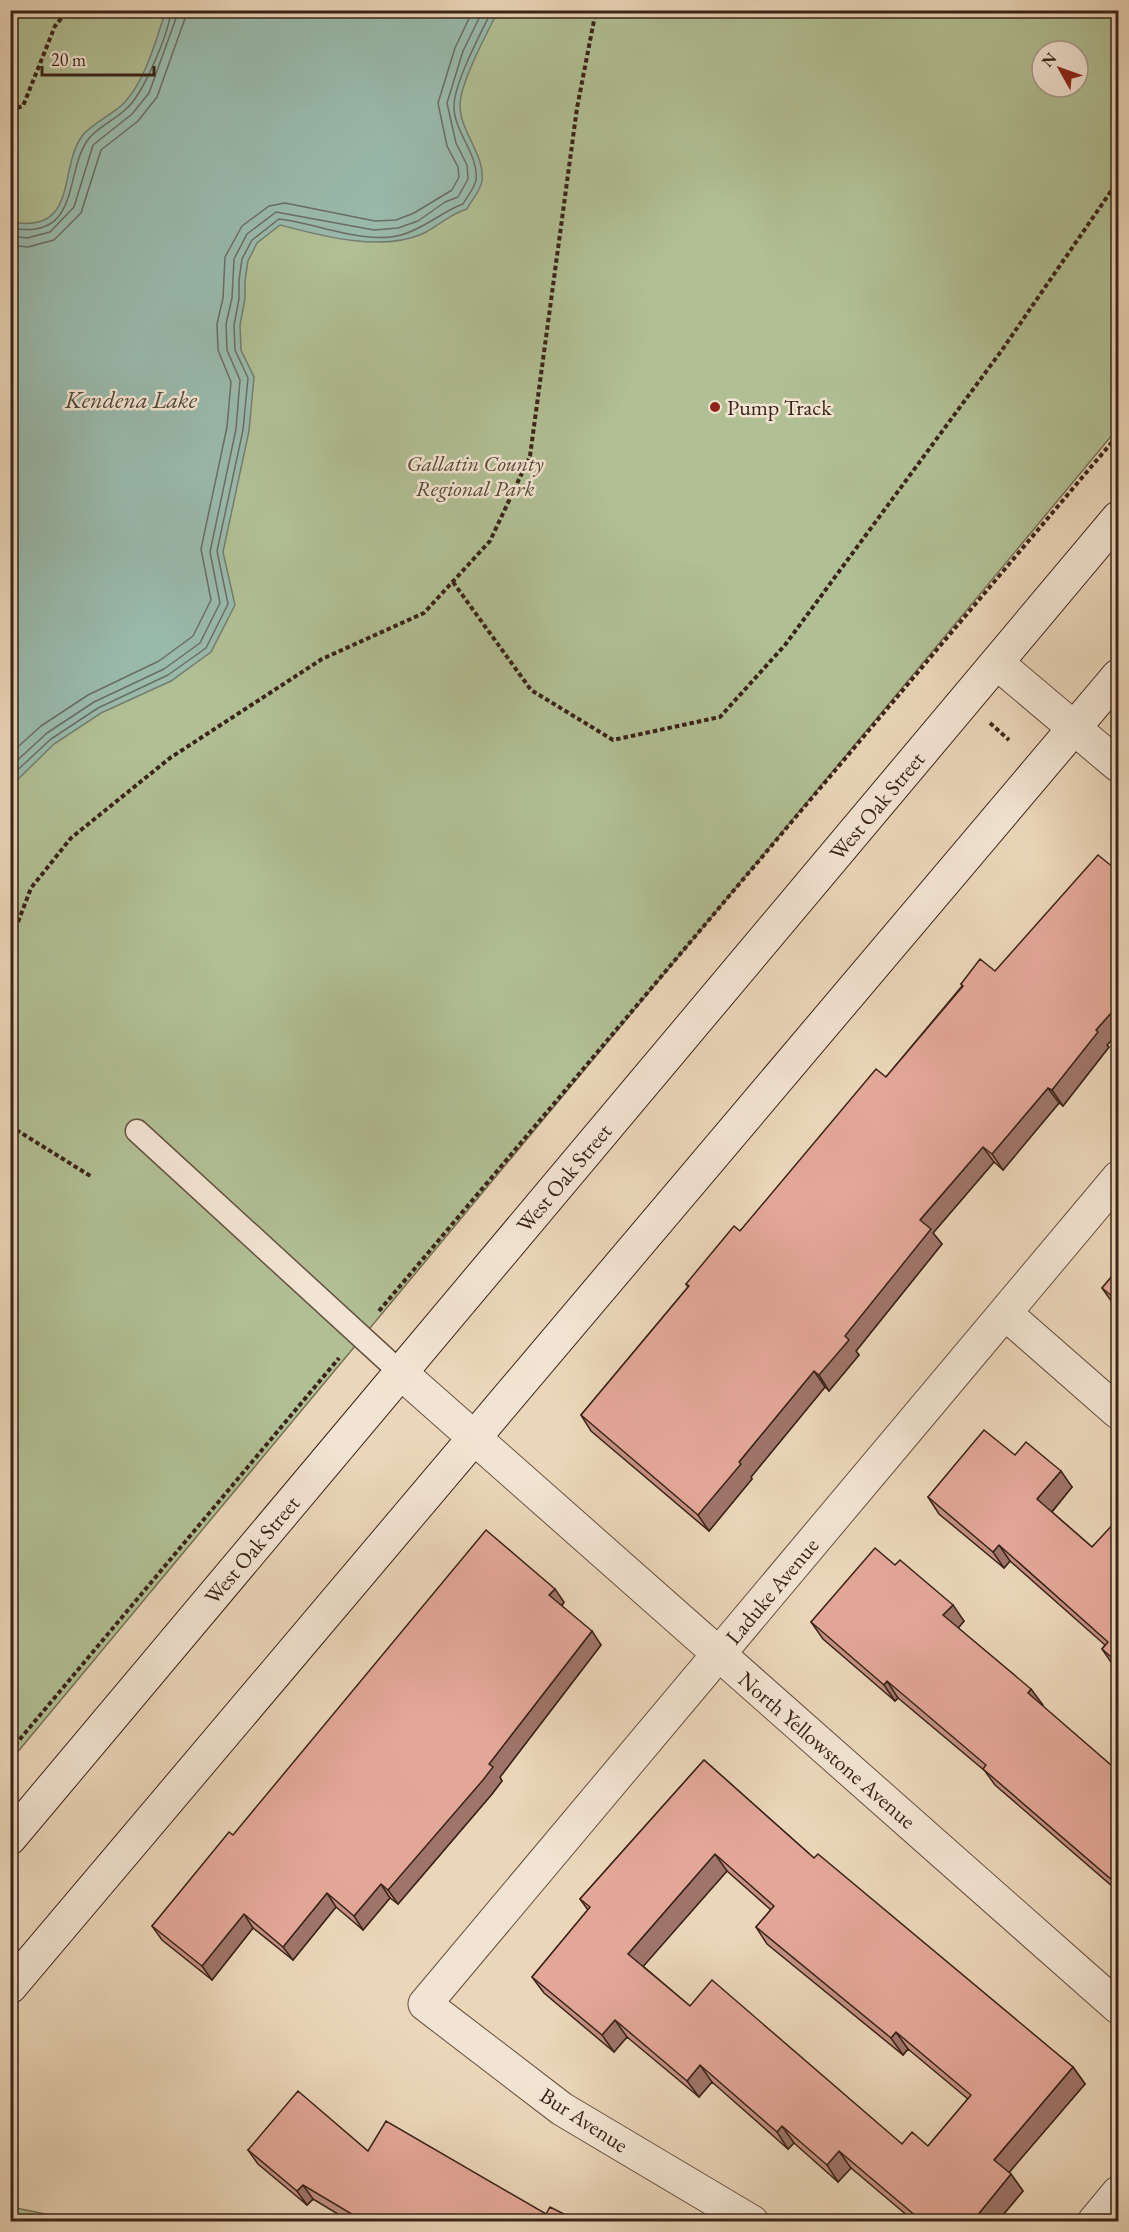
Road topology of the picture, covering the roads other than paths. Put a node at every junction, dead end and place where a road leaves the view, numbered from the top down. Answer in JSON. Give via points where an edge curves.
{"nodes":[{"id":1,"x":1119,"y":518,"type":"edge"},
{"id":2,"x":997,"y":663,"type":"junction"},
{"id":3,"x":1119,"y":676,"type":"edge"},
{"id":4,"x":1076,"y":728,"type":"junction"},
{"id":5,"x":1119,"y":765,"type":"edge"},
{"id":6,"x":137,"y":1131,"type":"dead end"},
{"id":7,"x":1119,"y":1178,"type":"edge"},
{"id":8,"x":1005,"y":1313,"type":"junction"},
{"id":9,"x":401,"y":1372,"type":"junction"},
{"id":10,"x":1119,"y":1412,"type":"edge"},
{"id":11,"x":473,"y":1439,"type":"junction"},
{"id":12,"x":718,"y":1654,"type":"junction"},
{"id":13,"x":10,"y":1838,"type":"edge"},
{"id":14,"x":10,"y":1987,"type":"edge"},
{"id":15,"x":425,"y":2004,"type":"joint"},
{"id":16,"x":1119,"y":2007,"type":"edge"},
{"id":17,"x":1119,"y":2193,"type":"edge"},
{"id":18,"x":752,"y":2222,"type":"edge"},
{"id":19,"x":1094,"y":2222,"type":"edge"}],
"edges":[{"from":1,"to":2,"type":"main road","name":"West Oak Street"},
{"from":2,"to":4,"type":"main road"},
{"from":2,"to":9,"type":"main road","name":"West Oak Street"},
{"from":3,"to":4,"type":"main road"},
{"from":4,"to":5,"type":"main road"},
{"from":4,"to":11,"type":"main road"},
{"from":6,"to":9,"type":"lane"},
{"from":7,"to":8,"type":"main road","name":"Laduke Avenue"},
{"from":8,"to":10,"type":"main road"},
{"from":8,"to":12,"type":"main road","name":"Laduke Avenue"},
{"from":9,"to":11,"type":"main road","name":"North Yellowstone Avenue"},
{"from":9,"to":13,"type":"main road","name":"West Oak Street"},
{"from":11,"to":12,"type":"main road","name":"North Yellowstone Avenue"},
{"from":11,"to":14,"type":"main road"},
{"from":12,"to":15,"type":"main road","name":"Laduke Avenue"},
{"from":12,"to":16,"type":"main road","name":"North Yellowstone Avenue"},
{"from":15,"to":18,"type":"main road","name":"Bur Avenue","via":[[562,2109]]},
{"from":17,"to":19,"type":"main road"}]}
